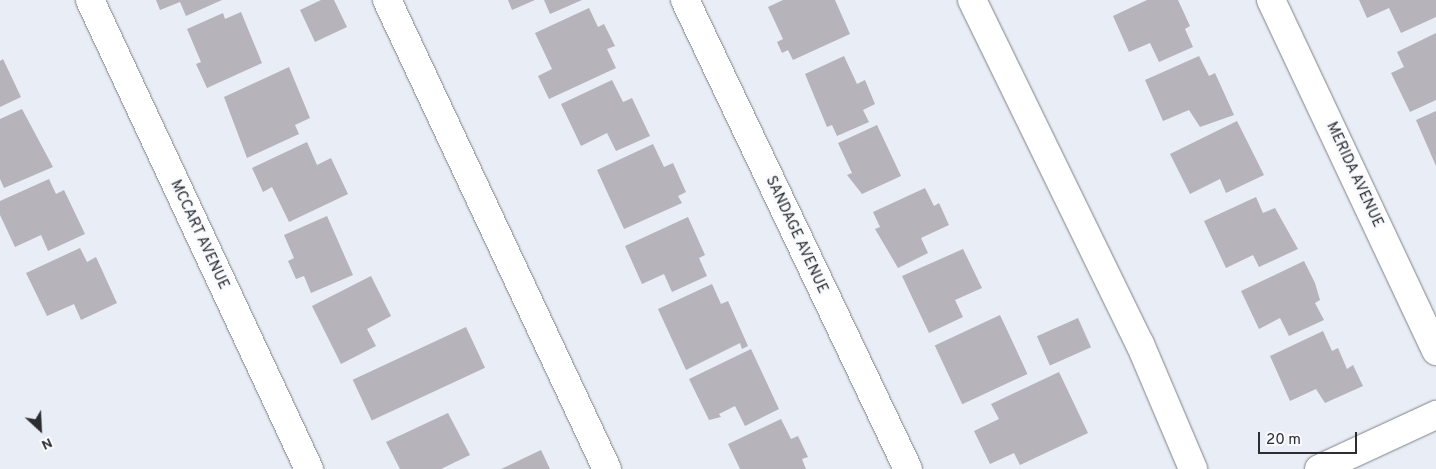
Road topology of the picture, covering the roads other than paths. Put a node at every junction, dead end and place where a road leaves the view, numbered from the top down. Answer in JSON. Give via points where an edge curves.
{"nodes":[{"id":1,"x":90,"y":0,"type":"edge"},
{"id":2,"x":387,"y":0,"type":"edge"},
{"id":3,"x":685,"y":0,"type":"edge"},
{"id":4,"x":972,"y":0,"type":"edge"},
{"id":5,"x":1271,"y":0,"type":"edge"},
{"id":6,"x":1436,"y":351,"type":"edge"},
{"id":7,"x":1436,"y":415,"type":"edge"},
{"id":8,"x":309,"y":469,"type":"edge"},
{"id":9,"x":607,"y":469,"type":"edge"},
{"id":10,"x":908,"y":469,"type":"edge"},
{"id":11,"x":1193,"y":469,"type":"edge"},
{"id":12,"x":1319,"y":469,"type":"edge"}],
"edges":[{"from":1,"to":8,"type":"street","name":"MCCART AVENUE"},
{"from":2,"to":9,"type":"street"},
{"from":3,"to":10,"type":"street","name":"SANDAGE AVENUE"},
{"from":4,"to":11,"type":"street","via":[[1140,344]]},
{"from":5,"to":6,"type":"street","name":"MERIDA AVENUE"},
{"from":7,"to":12,"type":"street"}]}
